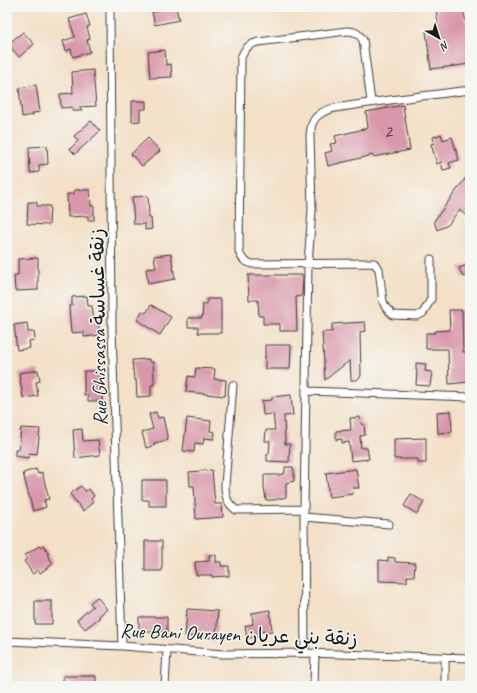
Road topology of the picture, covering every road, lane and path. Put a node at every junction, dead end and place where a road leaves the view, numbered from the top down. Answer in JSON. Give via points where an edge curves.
{"nodes":[{"id":1,"x":110,"y":7,"type":"edge"},
{"id":2,"x":470,"y":90,"type":"edge"},
{"id":3,"x":371,"y":102,"type":"junction"},
{"id":4,"x":430,"y":259,"type":"dead end"},
{"id":5,"x":308,"y":264,"type":"junction"},
{"id":6,"x":233,"y":385,"type":"dead end"},
{"id":7,"x":307,"y":391,"type":"junction"},
{"id":8,"x":470,"y":398,"type":"edge"},
{"id":9,"x":304,"y":513,"type":"junction"},
{"id":10,"x":389,"y":524,"type":"dead end"},
{"id":11,"x":7,"y":641,"type":"edge"},
{"id":12,"x":122,"y":646,"type":"junction"},
{"id":13,"x":167,"y":650,"type":"junction"},
{"id":14,"x":305,"y":653,"type":"junction"},
{"id":15,"x":315,"y":653,"type":"junction"},
{"id":16,"x":446,"y":657,"type":"junction"},
{"id":17,"x":470,"y":658,"type":"edge"},
{"id":18,"x":165,"y":686,"type":"edge"},
{"id":19,"x":314,"y":686,"type":"edge"},
{"id":20,"x":445,"y":686,"type":"edge"}],
"edges":[{"from":1,"to":12,"type":"street","name":"Rue Ghissassa زنقة غساسة","via":[[112,330]]},
{"from":2,"to":3,"type":"street"},
{"from":3,"to":5,"type":"street","via":[[329,109],[320,113],[311,124],[312,210]]},
{"from":3,"to":5,"type":"street","via":[[363,40],[354,31],[258,42],[249,45],[241,58],[241,256],[243,261],[252,264]]},
{"from":4,"to":5,"type":"street","via":[[431,299],[417,316],[393,315],[386,308],[379,269],[374,263]]},
{"from":5,"to":7,"type":"street"},
{"from":6,"to":9,"type":"street","via":[[225,485],[228,502],[236,510]]},
{"from":7,"to":8,"type":"street"},
{"from":7,"to":9,"type":"street"},
{"from":9,"to":10,"type":"street"},
{"from":9,"to":14,"type":"street"},
{"from":11,"to":12,"type":"street","name":"Rue Bani Ourayen زنقة بني عريان"},
{"from":12,"to":13,"type":"street","name":"Rue Bani Ourayen زنقة بني عريان"},
{"from":13,"to":14,"type":"street","name":"Rue Bani Ourayen زنقة بني عريان","via":[[223,654]]},
{"from":13,"to":18,"type":"street"},
{"from":14,"to":15,"type":"street","name":"Rue Bani Ourayen زنقة بني عريان"},
{"from":15,"to":16,"type":"street","name":"Rue Bani Ourayen زنقة بني عريان"},
{"from":15,"to":19,"type":"street"},
{"from":16,"to":17,"type":"street","name":"Rue Bani Ourayen زنقة بني عريان"},
{"from":16,"to":20,"type":"street"}]}
